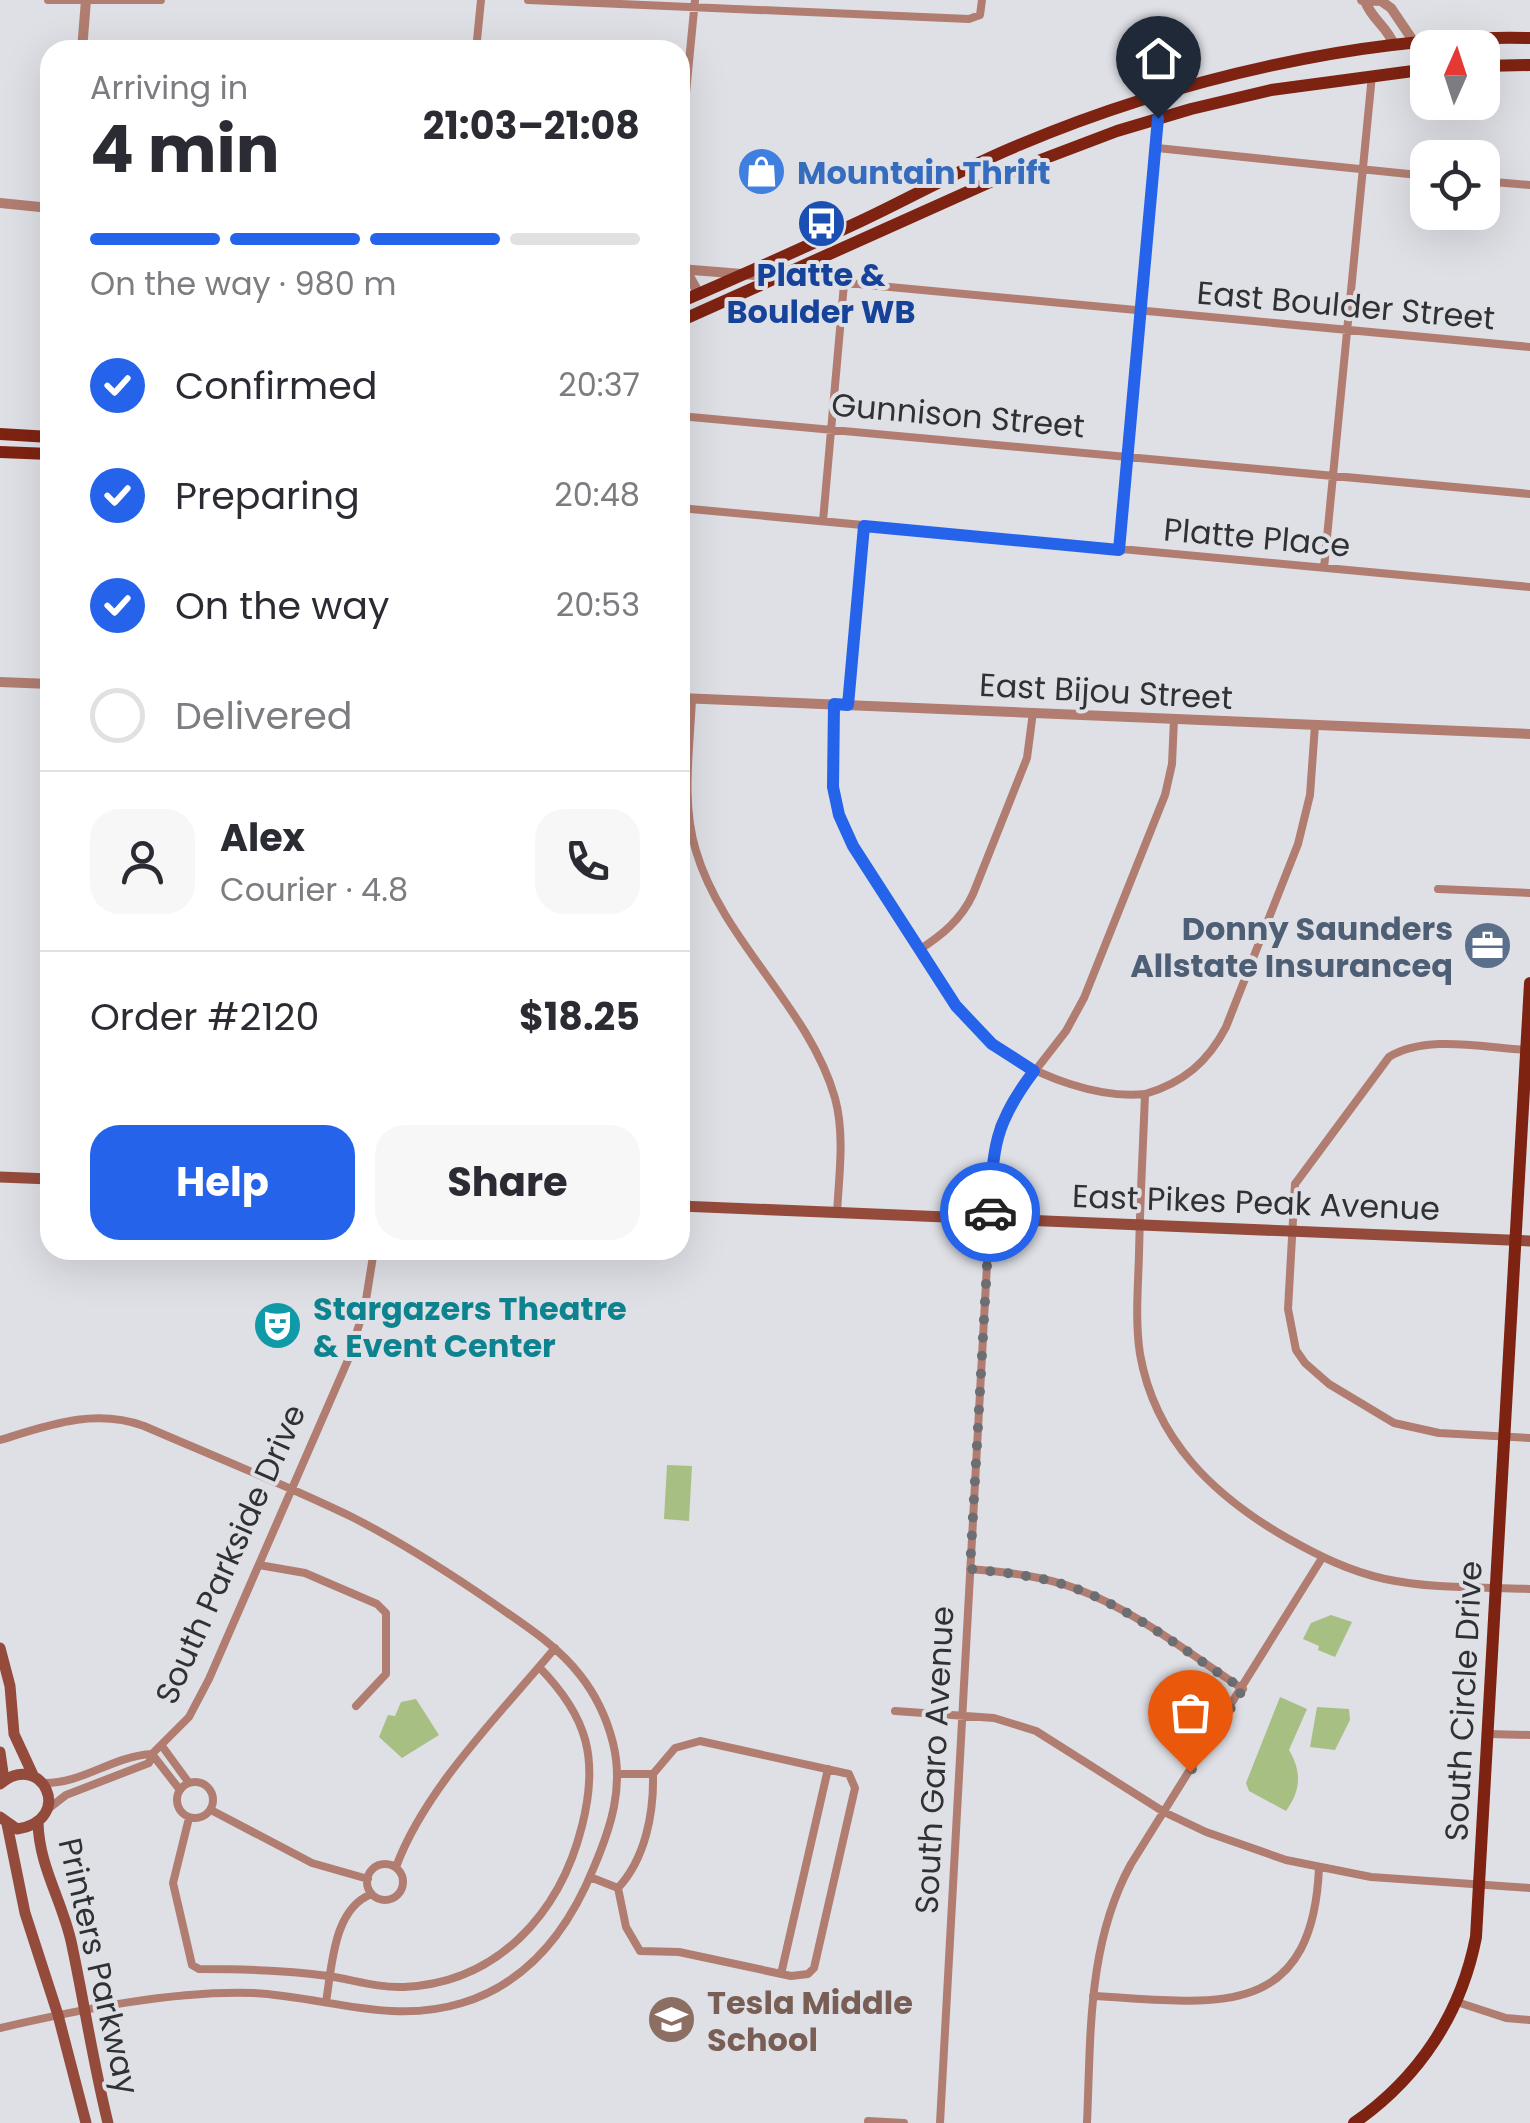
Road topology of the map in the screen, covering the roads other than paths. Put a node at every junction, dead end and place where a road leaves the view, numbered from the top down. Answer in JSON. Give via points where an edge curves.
{"nodes":[{"id":1,"x":48,"y":0,"type":"edge"},
{"id":2,"x":161,"y":0,"type":"edge"},
{"id":3,"x":481,"y":0,"type":"edge"},
{"id":4,"x":528,"y":0,"type":"edge"},
{"id":5,"x":982,"y":0,"type":"edge"},
{"id":6,"x":86,"y":1,"type":"edge"},
{"id":7,"x":1364,"y":1,"type":"edge"},
{"id":8,"x":695,"y":3,"type":"edge"},
{"id":9,"x":1410,"y":36,"type":"edge"},
{"id":10,"x":1530,"y":38,"type":"edge"},
{"id":11,"x":1500,"y":39,"type":"edge"},
{"id":12,"x":83,"y":40,"type":"edge"},
{"id":13,"x":477,"y":40,"type":"edge"},
{"id":14,"x":1410,"y":43,"type":"edge"},
{"id":15,"x":1394,"y":45,"type":"junction"},
{"id":16,"x":690,"y":53,"type":"edge"},
{"id":17,"x":1530,"y":65,"type":"edge"},
{"id":18,"x":1500,"y":66,"type":"edge"},
{"id":19,"x":1410,"y":71,"type":"edge"},
{"id":20,"x":1372,"y":74,"type":"junction"},
{"id":21,"x":1158,"y":118,"type":"junction"},
{"id":22,"x":1157,"y":148,"type":"junction"},
{"id":23,"x":1362,"y":170,"type":"junction"},
{"id":24,"x":1410,"y":174,"type":"edge"},
{"id":25,"x":1500,"y":182,"type":"edge"},
{"id":26,"x":1530,"y":185,"type":"edge"},
{"id":27,"x":0,"y":204,"type":"edge"},
{"id":28,"x":40,"y":207,"type":"edge"},
{"id":29,"x":690,"y":270,"type":"edge"},
{"id":30,"x":744,"y":274,"type":"junction"},
{"id":31,"x":779,"y":277,"type":"junction"},
{"id":32,"x":690,"y":280,"type":"edge"},
{"id":33,"x":844,"y":284,"type":"junction"},
{"id":34,"x":699,"y":294,"type":"junction"},
{"id":35,"x":690,"y":298,"type":"edge"},
{"id":36,"x":1143,"y":311,"type":"junction"},
{"id":37,"x":690,"y":317,"type":"edge"},
{"id":38,"x":1347,"y":331,"type":"junction"},
{"id":39,"x":1530,"y":348,"type":"edge"},
{"id":40,"x":690,"y":417,"type":"edge"},
{"id":41,"x":832,"y":428,"type":"junction"},
{"id":42,"x":0,"y":434,"type":"edge"},
{"id":43,"x":40,"y":436,"type":"edge"},
{"id":44,"x":0,"y":452,"type":"edge"},
{"id":45,"x":40,"y":454,"type":"edge"},
{"id":46,"x":1128,"y":456,"type":"junction"},
{"id":47,"x":1333,"y":474,"type":"junction"},
{"id":48,"x":1530,"y":494,"type":"edge"},
{"id":49,"x":690,"y":509,"type":"edge"},
{"id":50,"x":823,"y":521,"type":"junction"},
{"id":51,"x":864,"y":526,"type":"junction"},
{"id":52,"x":1119,"y":550,"type":"junction"},
{"id":53,"x":1324,"y":568,"type":"junction"},
{"id":54,"x":1530,"y":587,"type":"edge"},
{"id":55,"x":0,"y":682,"type":"edge"},
{"id":56,"x":40,"y":684,"type":"edge"},
{"id":57,"x":690,"y":698,"type":"edge"},
{"id":58,"x":834,"y":704,"type":"junction"},
{"id":59,"x":848,"y":705,"type":"junction"},
{"id":60,"x":1033,"y":712,"type":"junction"},
{"id":61,"x":1174,"y":719,"type":"junction"},
{"id":62,"x":1316,"y":725,"type":"junction"},
{"id":63,"x":1530,"y":734,"type":"edge"},
{"id":64,"x":690,"y":813,"type":"edge"},
{"id":65,"x":1438,"y":889,"type":"dead end"},
{"id":66,"x":1530,"y":893,"type":"edge"},
{"id":67,"x":919,"y":950,"type":"junction"},
{"id":68,"x":1530,"y":983,"type":"edge"},
{"id":69,"x":1527,"y":1050,"type":"junction"},
{"id":70,"x":1034,"y":1071,"type":"junction"},
{"id":71,"x":1145,"y":1094,"type":"junction"},
{"id":72,"x":0,"y":1177,"type":"edge"},
{"id":73,"x":40,"y":1179,"type":"edge"},
{"id":74,"x":690,"y":1206,"type":"edge"},
{"id":75,"x":838,"y":1213,"type":"junction"},
{"id":76,"x":990,"y":1219,"type":"junction"},
{"id":77,"x":1140,"y":1225,"type":"junction"},
{"id":78,"x":1291,"y":1230,"type":"junction"},
{"id":79,"x":1523,"y":1240,"type":"edge"},
{"id":80,"x":372,"y":1260,"type":"edge"},
{"id":81,"x":1505,"y":1437,"type":"junction"},
{"id":82,"x":1530,"y":1438,"type":"edge"},
{"id":83,"x":0,"y":1440,"type":"edge"},
{"id":84,"x":291,"y":1491,"type":"junction"},
{"id":85,"x":1322,"y":1558,"type":"junction"},
{"id":86,"x":259,"y":1566,"type":"junction"},
{"id":87,"x":970,"y":1569,"type":"junction"},
{"id":88,"x":1496,"y":1588,"type":"junction"},
{"id":89,"x":1530,"y":1589,"type":"edge"},
{"id":90,"x":0,"y":1648,"type":"edge"},
{"id":91,"x":555,"y":1648,"type":"junction"},
{"id":92,"x":539,"y":1667,"type":"junction"},
{"id":93,"x":1243,"y":1689,"type":"junction"},
{"id":94,"x":356,"y":1706,"type":"dead end"},
{"id":95,"x":895,"y":1712,"type":"dead end"},
{"id":96,"x":961,"y":1716,"type":"junction"},
{"id":97,"x":1489,"y":1734,"type":"junction"},
{"id":98,"x":1530,"y":1735,"type":"edge"},
{"id":99,"x":162,"y":1746,"type":"junction"},
{"id":100,"x":0,"y":1752,"type":"edge"},
{"id":101,"x":152,"y":1754,"type":"junction"},
{"id":102,"x":828,"y":1770,"type":"junction"},
{"id":103,"x":616,"y":1774,"type":"junction"},
{"id":104,"x":653,"y":1774,"type":"junction"},
{"id":105,"x":38,"y":1779,"type":"junction"},
{"id":106,"x":2,"y":1782,"type":"edge"},
{"id":107,"x":189,"y":1784,"type":"junction"},
{"id":108,"x":180,"y":1790,"type":"junction"},
{"id":109,"x":48,"y":1809,"type":"junction"},
{"id":110,"x":211,"y":1810,"type":"junction"},
{"id":111,"x":1164,"y":1812,"type":"junction"},
{"id":112,"x":189,"y":1818,"type":"junction"},
{"id":113,"x":4,"y":1821,"type":"edge"},
{"id":114,"x":38,"y":1822,"type":"junction"},
{"id":115,"x":396,"y":1868,"type":"junction"},
{"id":116,"x":1319,"y":1868,"type":"junction"},
{"id":117,"x":590,"y":1878,"type":"junction"},
{"id":118,"x":368,"y":1879,"type":"junction"},
{"id":119,"x":1481,"y":1886,"type":"junction"},
{"id":120,"x":618,"y":1888,"type":"junction"},
{"id":121,"x":1530,"y":1888,"type":"edge"},
{"id":122,"x":372,"y":1894,"type":"junction"},
{"id":123,"x":781,"y":1974,"type":"junction"},
{"id":124,"x":330,"y":1976,"type":"junction"},
{"id":125,"x":1093,"y":1996,"type":"junction"},
{"id":126,"x":326,"y":2002,"type":"junction"},
{"id":127,"x":1457,"y":2002,"type":"junction"},
{"id":128,"x":83,"y":2012,"type":"junction"},
{"id":129,"x":58,"y":2016,"type":"junction"},
{"id":130,"x":1530,"y":2020,"type":"edge"},
{"id":131,"x":0,"y":2028,"type":"edge"},
{"id":132,"x":868,"y":2121,"type":"edge"},
{"id":133,"x":86,"y":2123,"type":"edge"},
{"id":134,"x":108,"y":2123,"type":"edge"},
{"id":135,"x":904,"y":2123,"type":"edge"},
{"id":136,"x":940,"y":2123,"type":"edge"},
{"id":137,"x":1087,"y":2123,"type":"edge"},
{"id":138,"x":1354,"y":2123,"type":"edge"}],
"edges":[{"from":1,"to":6,"type":"street"},
{"from":2,"to":6,"type":"street"},
{"from":3,"to":13,"type":"street"},
{"from":4,"to":8,"type":"street"},
{"from":5,"to":8,"type":"street","via":[[975,19]]},
{"from":6,"to":12,"type":"street"},
{"from":7,"to":9,"type":"street","via":[[1382,1]]},
{"from":7,"to":15,"type":"street"},
{"from":8,"to":16,"type":"street"},
{"from":10,"to":11,"type":"main road"},
{"from":14,"to":15,"type":"main road"},
{"from":15,"to":30,"type":"main road","via":[[1223,78],[1069,124]]},
{"from":17,"to":18,"type":"main road"},
{"from":19,"to":20,"type":"main road"},
{"from":20,"to":21,"type":"main road"},
{"from":20,"to":23,"type":"street"},
{"from":21,"to":22,"type":"street"},
{"from":21,"to":31,"type":"main road","via":[[1030,164]]},
{"from":22,"to":23,"type":"street"},
{"from":22,"to":36,"type":"street"},
{"from":23,"to":24,"type":"street"},
{"from":23,"to":38,"type":"street"},
{"from":25,"to":26,"type":"street"},
{"from":27,"to":28,"type":"street"},
{"from":29,"to":30,"type":"street","name":"East Boulder Street"},
{"from":30,"to":31,"type":"street","name":"East Boulder Street"},
{"from":30,"to":34,"type":"main road"},
{"from":31,"to":33,"type":"street","name":"East Boulder Street"},
{"from":31,"to":37,"type":"main road"},
{"from":32,"to":34,"type":"street"},
{"from":33,"to":36,"type":"street","name":"East Boulder Street"},
{"from":33,"to":41,"type":"street"},
{"from":34,"to":35,"type":"main road"},
{"from":36,"to":38,"type":"street","name":"East Boulder Street"},
{"from":36,"to":46,"type":"street"},
{"from":38,"to":39,"type":"street","name":"East Boulder Street"},
{"from":38,"to":47,"type":"street"},
{"from":40,"to":41,"type":"street","name":"Gunnison Street"},
{"from":41,"to":46,"type":"street","name":"Gunnison Street"},
{"from":41,"to":50,"type":"street"},
{"from":42,"to":43,"type":"main road"},
{"from":44,"to":45,"type":"main road"},
{"from":46,"to":47,"type":"street","name":"Gunnison Street"},
{"from":46,"to":52,"type":"street"},
{"from":47,"to":48,"type":"street","name":"Gunnison Street"},
{"from":47,"to":53,"type":"street"},
{"from":49,"to":50,"type":"street","name":"Platte Place"},
{"from":50,"to":51,"type":"street","name":"Platte Place"},
{"from":51,"to":52,"type":"street","name":"Platte Place"},
{"from":51,"to":59,"type":"street"},
{"from":52,"to":53,"type":"street","name":"Platte Place"},
{"from":53,"to":54,"type":"street","name":"Platte Place"},
{"from":55,"to":56,"type":"street"},
{"from":57,"to":58,"type":"street","name":"East Bijou Street"},
{"from":58,"to":59,"type":"street","name":"East Bijou Street"},
{"from":58,"to":67,"type":"street","via":[[832,772],[839,815]]},
{"from":59,"to":60,"type":"street","name":"East Bijou Street"},
{"from":60,"to":61,"type":"street","name":"East Bijou Street"},
{"from":60,"to":67,"type":"street","via":[[1027,758],[973,894],[948,928]]},
{"from":61,"to":62,"type":"street","name":"East Bijou Street"},
{"from":61,"to":70,"type":"street","name":"South Garo Avenue","via":[[1160,810],[1084,998]]},
{"from":62,"to":63,"type":"street","name":"East Bijou Street"},
{"from":62,"to":71,"type":"street","via":[[1298,844],[1226,1028],[1198,1066]]},
{"from":64,"to":75,"type":"street","via":[[696,853],[717,900],[824,1067],[839,1116]]},
{"from":65,"to":66,"type":"street"},
{"from":67,"to":70,"type":"street","via":[[978,1032]]},
{"from":68,"to":69,"type":"main road","name":"South Circle Drive"},
{"from":69,"to":78,"type":"street","via":[[1428,1045],[1389,1057],[1300,1174]]},
{"from":69,"to":79,"type":"main road","name":"South Circle Drive"},
{"from":70,"to":71,"type":"street","via":[[1102,1092]]},
{"from":70,"to":76,"type":"street","name":"South Garo Avenue","via":[[998,1127]]},
{"from":71,"to":77,"type":"street"},
{"from":72,"to":73,"type":"main road"},
{"from":74,"to":75,"type":"main road","name":"East Pikes Peak Avenue"},
{"from":75,"to":76,"type":"main road","name":"East Pikes Peak Avenue"},
{"from":76,"to":77,"type":"main road","name":"East Pikes Peak Avenue"},
{"from":76,"to":87,"type":"street","name":"South Garo Avenue"},
{"from":77,"to":78,"type":"main road","name":"East Pikes Peak Avenue"},
{"from":77,"to":85,"type":"street","via":[[1140,1352],[1166,1428],[1215,1489]]},
{"from":78,"to":79,"type":"main road","name":"East Pikes Peak Avenue"},
{"from":78,"to":81,"type":"street","via":[[1288,1322],[1296,1350],[1315,1374],[1364,1408],[1407,1427]]},
{"from":79,"to":81,"type":"main road","name":"South Circle Drive"},
{"from":80,"to":84,"type":"street","name":"South Parkside Drive","via":[[359,1328]]},
{"from":81,"to":82,"type":"street"},
{"from":81,"to":88,"type":"main road","name":"South Circle Drive"},
{"from":83,"to":84,"type":"street","via":[[80,1418],[120,1418]]},
{"from":84,"to":86,"type":"street","name":"South Parkside Drive"},
{"from":84,"to":91,"type":"street","via":[[408,1548]]},
{"from":85,"to":88,"type":"street","via":[[1392,1580]]},
{"from":85,"to":93,"type":"street"},
{"from":86,"to":94,"type":"street","via":[[305,1573],[386,1613],[386,1674]]},
{"from":86,"to":99,"type":"street","name":"South Parkside Drive","via":[[200,1698]]},
{"from":87,"to":93,"type":"street","via":[[1030,1576],[1090,1594]]},
{"from":87,"to":96,"type":"street","name":"South Garo Avenue"},
{"from":88,"to":89,"type":"street"},
{"from":88,"to":97,"type":"main road","name":"South Circle Drive"},
{"from":90,"to":105,"type":"main road","via":[[14,1734]]},
{"from":91,"to":92,"type":"street"},
{"from":91,"to":103,"type":"street","via":[[599,1706]]},
{"from":92,"to":115,"type":"street","via":[[451,1774]]},
{"from":92,"to":124,"type":"street","via":[[580,1721],[591,1775],[578,1840],[542,1914],[505,1953],[461,1976],[401,1987]]},
{"from":93,"to":111,"type":"street"},
{"from":95,"to":96,"type":"street"},
{"from":96,"to":111,"type":"street","via":[[1036,1730]]},
{"from":96,"to":136,"type":"street","name":"South Garo Avenue"},
{"from":97,"to":98,"type":"street"},
{"from":97,"to":119,"type":"main road","name":"South Circle Drive"},
{"from":99,"to":101,"type":"street","name":"South Parkside Drive"},
{"from":99,"to":107,"type":"street"},
{"from":100,"to":106,"type":"main road"},
{"from":101,"to":105,"type":"street","name":"South Parkside Drive","via":[[116,1760],[63,1784]]},
{"from":101,"to":108,"type":"street"},
{"from":101,"to":109,"type":"street","name":"South Parkside Drive","via":[[149,1763],[62,1797]]},
{"from":102,"to":104,"type":"street","via":[[700,1740],[675,1748]]},
{"from":102,"to":123,"type":"street"},
{"from":102,"to":123,"type":"street","via":[[849,1774],[855,1788],[814,1968],[800,1976]]},
{"from":103,"to":104,"type":"street"},
{"from":103,"to":117,"type":"street","via":[[612,1823]]},
{"from":104,"to":120,"type":"street","via":[[639,1862]]},
{"from":105,"to":106,"type":"main road","via":[[21,1774]]},
{"from":105,"to":109,"type":"main road","via":[[49,1795]]},
{"from":107,"to":108,"type":"street"},
{"from":107,"to":110,"type":"street","via":[[212,1791]]},
{"from":108,"to":112,"type":"street","via":[[177,1802]]},
{"from":109,"to":114,"type":"main road","name":"South Parkside Drive"},
{"from":110,"to":112,"type":"street"},
{"from":110,"to":118,"type":"street","via":[[312,1863]]},
{"from":111,"to":116,"type":"street","via":[[1221,1838]]},
{"from":111,"to":125,"type":"street","via":[[1113,1901]]},
{"from":112,"to":124,"type":"street","via":[[174,1883],[192,1966]]},
{"from":113,"to":114,"type":"main road","via":[[17,1828]]},
{"from":113,"to":129,"type":"main road","name":"Printers Parkway","via":[[24,1912]]},
{"from":114,"to":128,"type":"main road","name":"Printers Parkway","via":[[40,1854],[60,1901]]},
{"from":115,"to":118,"type":"street","via":[[379,1865]]},
{"from":115,"to":122,"type":"street","via":[[400,1892],[387,1900]]},
{"from":116,"to":119,"type":"street"},
{"from":116,"to":125,"type":"street","via":[[1307,1939],[1278,1975],[1253,1992],[1218,2002]]},
{"from":117,"to":120,"type":"street"},
{"from":117,"to":126,"type":"street","via":[[554,1940],[488,1994],[408,2013]]},
{"from":118,"to":122,"type":"street"},
{"from":119,"to":121,"type":"street"},
{"from":119,"to":127,"type":"main road","name":"South Circle Drive","via":[[1472,1958]]},
{"from":120,"to":123,"type":"street","via":[[640,1951],[679,1952]]},
{"from":122,"to":124,"type":"street","via":[[345,1919]]},
{"from":124,"to":126,"type":"street"},
{"from":125,"to":137,"type":"street"},
{"from":126,"to":128,"type":"street","via":[[205,1994]]},
{"from":127,"to":130,"type":"street"},
{"from":127,"to":138,"type":"main road","name":"South Circle Drive","via":[[1414,2070]]},
{"from":128,"to":129,"type":"street"},
{"from":128,"to":134,"type":"main road","name":"Printers Parkway"},
{"from":129,"to":131,"type":"street"},
{"from":129,"to":133,"type":"main road","name":"Printers Parkway"},
{"from":132,"to":135,"type":"street"}]}
